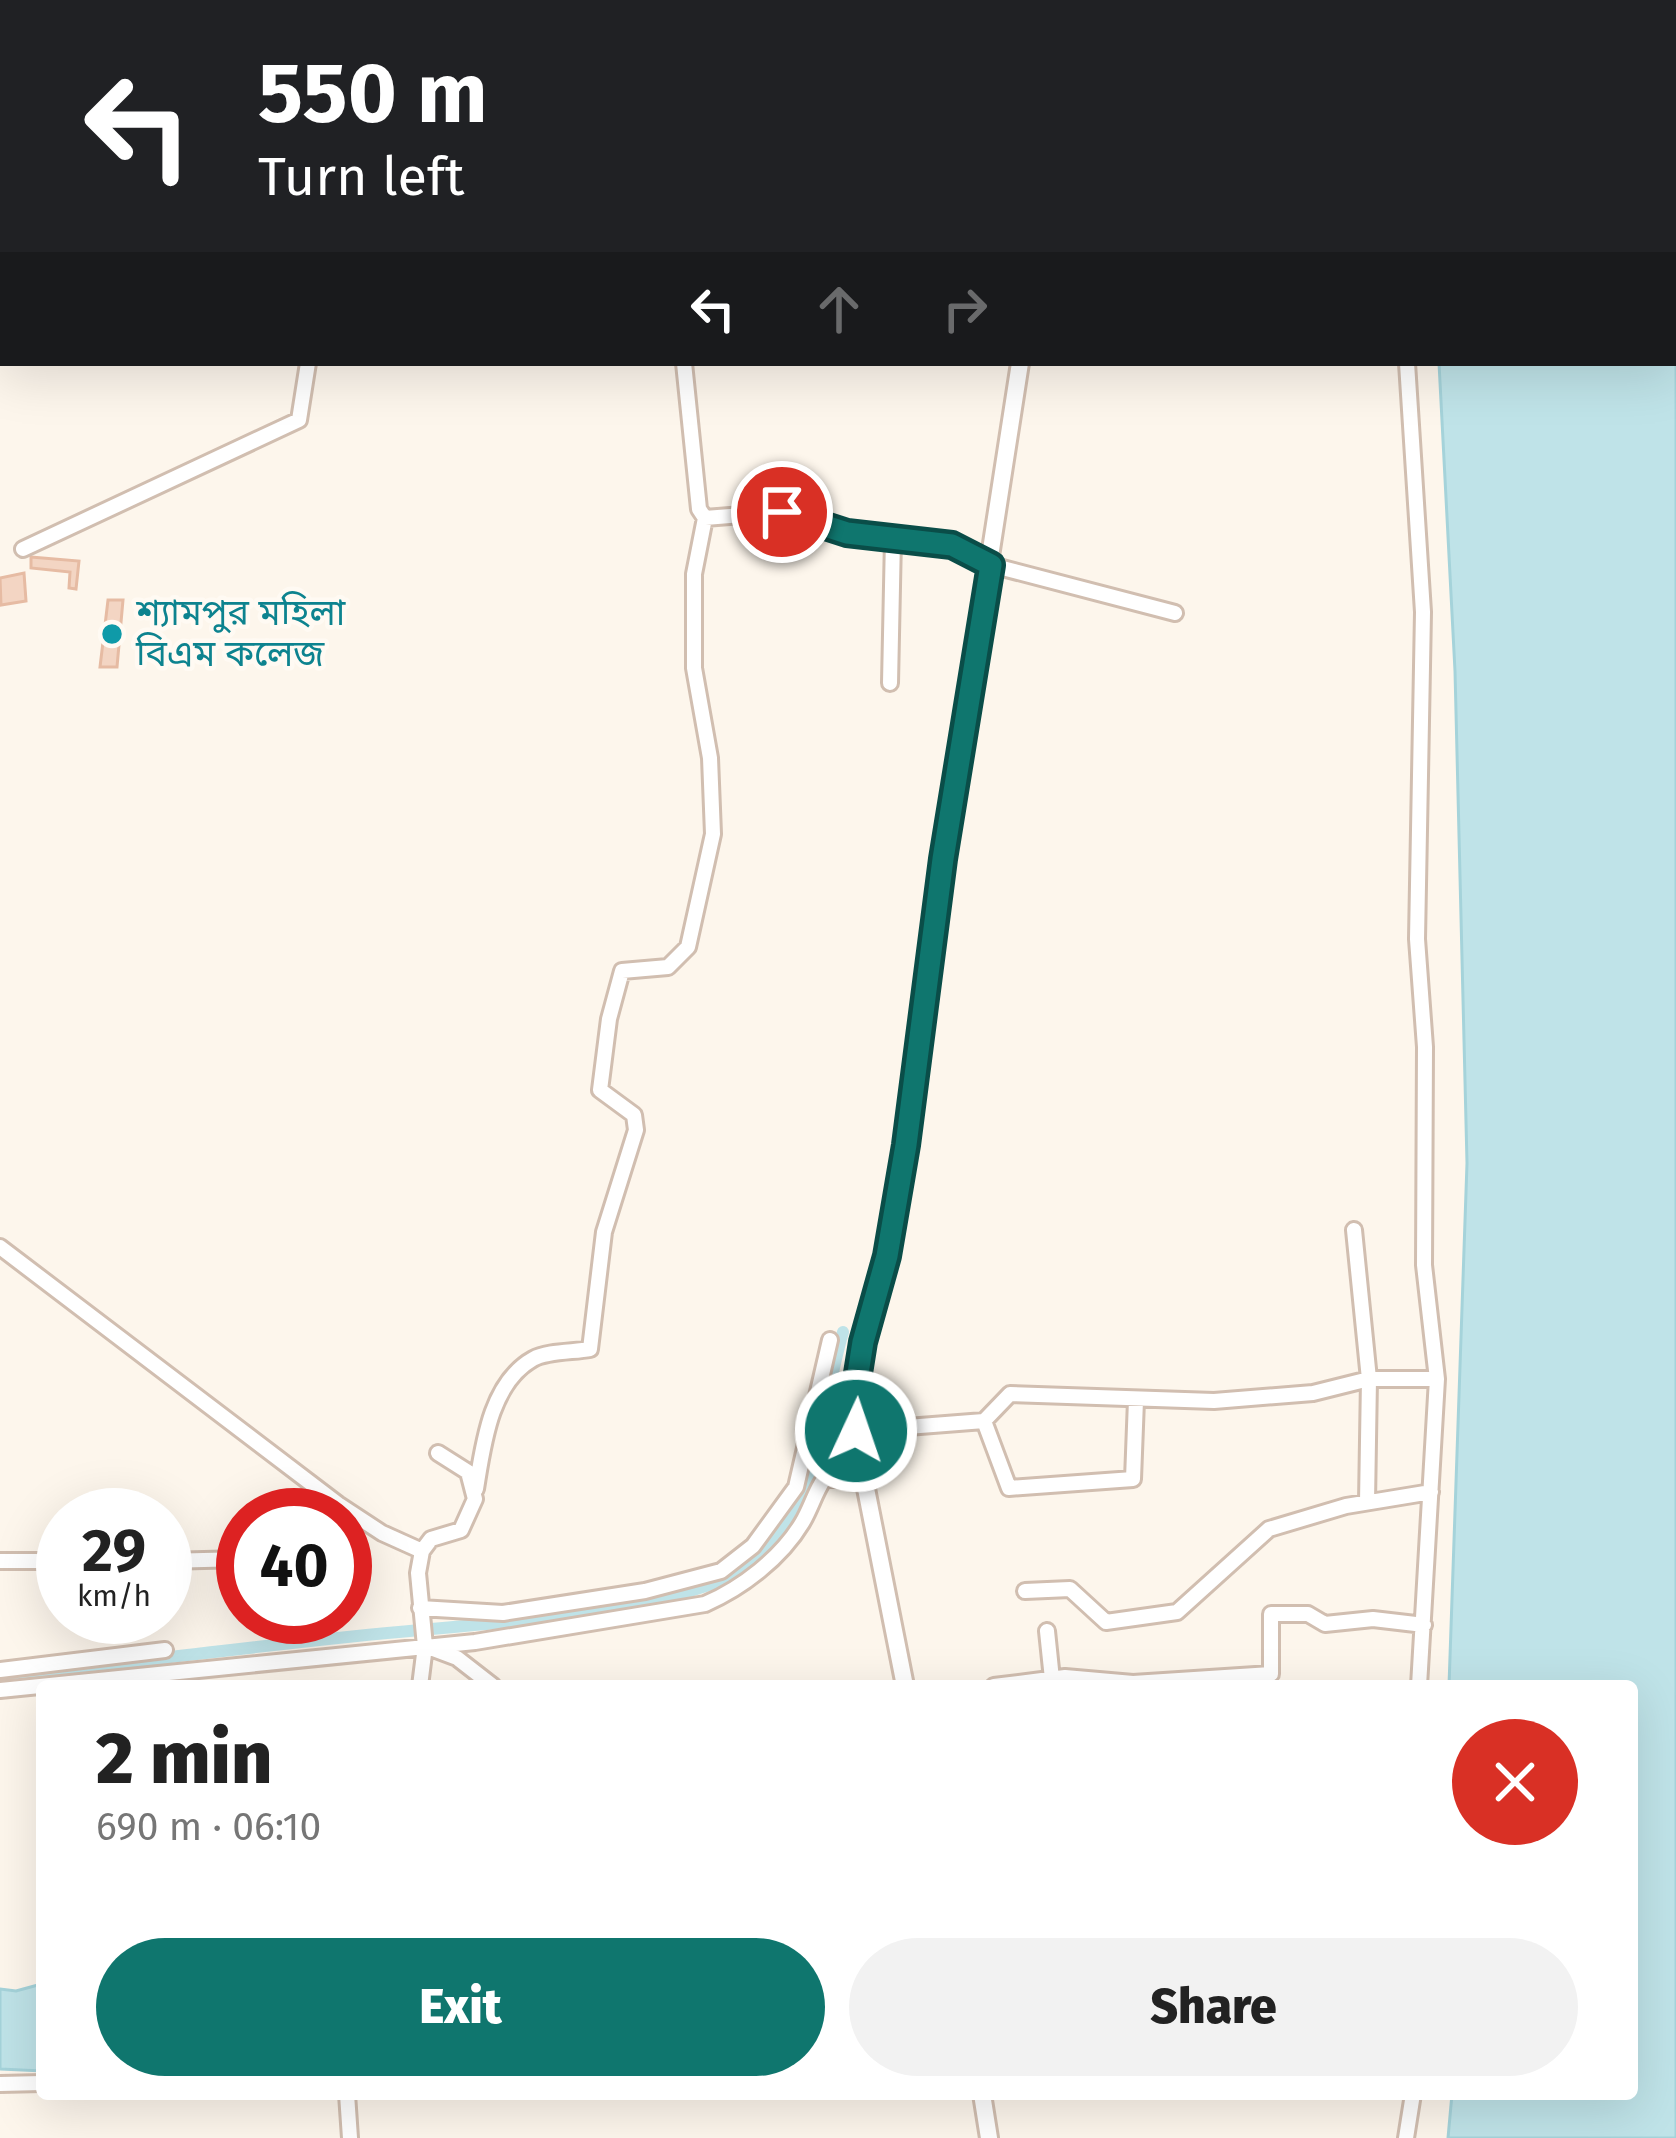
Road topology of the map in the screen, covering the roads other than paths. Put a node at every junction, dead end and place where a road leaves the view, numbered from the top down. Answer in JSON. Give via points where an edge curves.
{"nodes":[{"id":1,"x":308,"y":366,"type":"edge"},
{"id":2,"x":684,"y":366,"type":"edge"},
{"id":3,"x":1020,"y":366,"type":"edge"},
{"id":4,"x":1407,"y":366,"type":"edge"},
{"id":5,"x":705,"y":518,"type":"junction"},
{"id":6,"x":893,"y":538,"type":"junction"},
{"id":7,"x":23,"y":549,"type":"dead end"},
{"id":8,"x":991,"y":565,"type":"junction"},
{"id":9,"x":1175,"y":613,"type":"dead end"},
{"id":10,"x":890,"y":683,"type":"dead end"},
{"id":11,"x":1354,"y":1230,"type":"dead end"},
{"id":12,"x":0,"y":1247,"type":"edge"},
{"id":13,"x":830,"y":1340,"type":"dead end"},
{"id":14,"x":1370,"y":1379,"type":"junction"},
{"id":15,"x":1437,"y":1379,"type":"junction"},
{"id":16,"x":1136,"y":1400,"type":"junction"},
{"id":17,"x":984,"y":1421,"type":"junction"},
{"id":18,"x":856,"y":1431,"type":"junction"},
{"id":19,"x":438,"y":1453,"type":"dead end"},
{"id":20,"x":863,"y":1479,"type":"junction"},
{"id":21,"x":476,"y":1489,"type":"junction"},
{"id":22,"x":1431,"y":1492,"type":"junction"},
{"id":23,"x":1367,"y":1502,"type":"junction"},
{"id":24,"x":422,"y":1551,"type":"junction"},
{"id":25,"x":0,"y":1561,"type":"edge"},
{"id":26,"x":36,"y":1561,"type":"edge"},
{"id":27,"x":1024,"y":1591,"type":"dead end"},
{"id":28,"x":634,"y":1602,"type":"junction"},
{"id":29,"x":420,"y":1613,"type":"junction"},
{"id":30,"x":1424,"y":1625,"type":"junction"},
{"id":31,"x":1047,"y":1631,"type":"dead end"},
{"id":32,"x":424,"y":1642,"type":"junction"},
{"id":33,"x":165,"y":1650,"type":"dead end"},
{"id":34,"x":0,"y":1670,"type":"edge"},
{"id":35,"x":1052,"y":1678,"type":"junction"},
{"id":36,"x":99,"y":1680,"type":"edge"},
{"id":37,"x":421,"y":1680,"type":"edge"},
{"id":38,"x":485,"y":1680,"type":"edge"},
{"id":39,"x":904,"y":1680,"type":"edge"},
{"id":40,"x":1038,"y":1680,"type":"edge"},
{"id":41,"x":1084,"y":1680,"type":"edge"},
{"id":42,"x":1271,"y":1680,"type":"edge"},
{"id":43,"x":1419,"y":1680,"type":"edge"},
{"id":44,"x":36,"y":1687,"type":"edge"},
{"id":45,"x":0,"y":1690,"type":"edge"},
{"id":46,"x":0,"y":2084,"type":"edge"},
{"id":47,"x":36,"y":2084,"type":"edge"},
{"id":48,"x":347,"y":2100,"type":"edge"},
{"id":49,"x":983,"y":2100,"type":"edge"},
{"id":50,"x":1412,"y":2100,"type":"edge"},
{"id":51,"x":350,"y":2138,"type":"edge"},
{"id":52,"x":989,"y":2138,"type":"edge"},
{"id":53,"x":1406,"y":2138,"type":"edge"}],
"edges":[{"from":1,"to":7,"type":"street","via":[[299,420]]},
{"from":2,"to":5,"type":"street"},
{"from":3,"to":8,"type":"street"},
{"from":4,"to":15,"type":"street","via":[[1423,613],[1417,939],[1424,1265]]},
{"from":5,"to":6,"type":"street","via":[[782,512]]},
{"from":5,"to":21,"type":"street","via":[[694,574],[694,668],[713,834],[701,893],[688,947],[668,967],[622,971],[609,1019],[600,1090],[634,1115],[636,1130],[604,1232],[590,1349],[533,1358],[500,1395]]},
{"from":6,"to":8,"type":"street","via":[[952,545]]},
{"from":6,"to":10,"type":"street"},
{"from":8,"to":9,"type":"street"},
{"from":8,"to":18,"type":"street","via":[[906,1145],[855,1392]]},
{"from":11,"to":14,"type":"street"},
{"from":12,"to":24,"type":"street","via":[[338,1504]]},
{"from":13,"to":28,"type":"street","via":[[796,1487],[779,1516],[721,1571]]},
{"from":14,"to":15,"type":"street"},
{"from":14,"to":16,"type":"street","via":[[1293,1394]]},
{"from":14,"to":23,"type":"street"},
{"from":15,"to":22,"type":"street"},
{"from":16,"to":17,"type":"street","via":[[1010,1394]]},
{"from":16,"to":17,"type":"street","via":[[1133,1480],[1010,1488]]},
{"from":17,"to":18,"type":"street"},
{"from":18,"to":20,"type":"street"},
{"from":19,"to":21,"type":"street","via":[[468,1472]]},
{"from":20,"to":28,"type":"street","via":[[824,1479],[781,1550],[734,1592],[705,1604]]},
{"from":20,"to":39,"type":"street"},
{"from":21,"to":24,"type":"street","via":[[461,1530],[431,1539]]},
{"from":22,"to":23,"type":"street"},
{"from":22,"to":30,"type":"street"},
{"from":23,"to":27,"type":"street","via":[[1269,1529],[1178,1612],[1160,1618],[1106,1622],[1070,1588]]},
{"from":24,"to":29,"type":"street"},
{"from":25,"to":26,"type":"street"},
{"from":28,"to":29,"type":"street"},
{"from":28,"to":32,"type":"street"},
{"from":29,"to":32,"type":"street"},
{"from":30,"to":42,"type":"street","via":[[1325,1624],[1307,1614],[1270,1614]]},
{"from":30,"to":43,"type":"street"},
{"from":31,"to":35,"type":"street"},
{"from":32,"to":36,"type":"street"},
{"from":32,"to":37,"type":"street"},
{"from":32,"to":38,"type":"street"},
{"from":33,"to":34,"type":"street"},
{"from":35,"to":40,"type":"street"},
{"from":35,"to":41,"type":"street"},
{"from":44,"to":45,"type":"street"},
{"from":46,"to":47,"type":"street"},
{"from":48,"to":51,"type":"street"},
{"from":49,"to":52,"type":"street"},
{"from":50,"to":53,"type":"street"}]}
